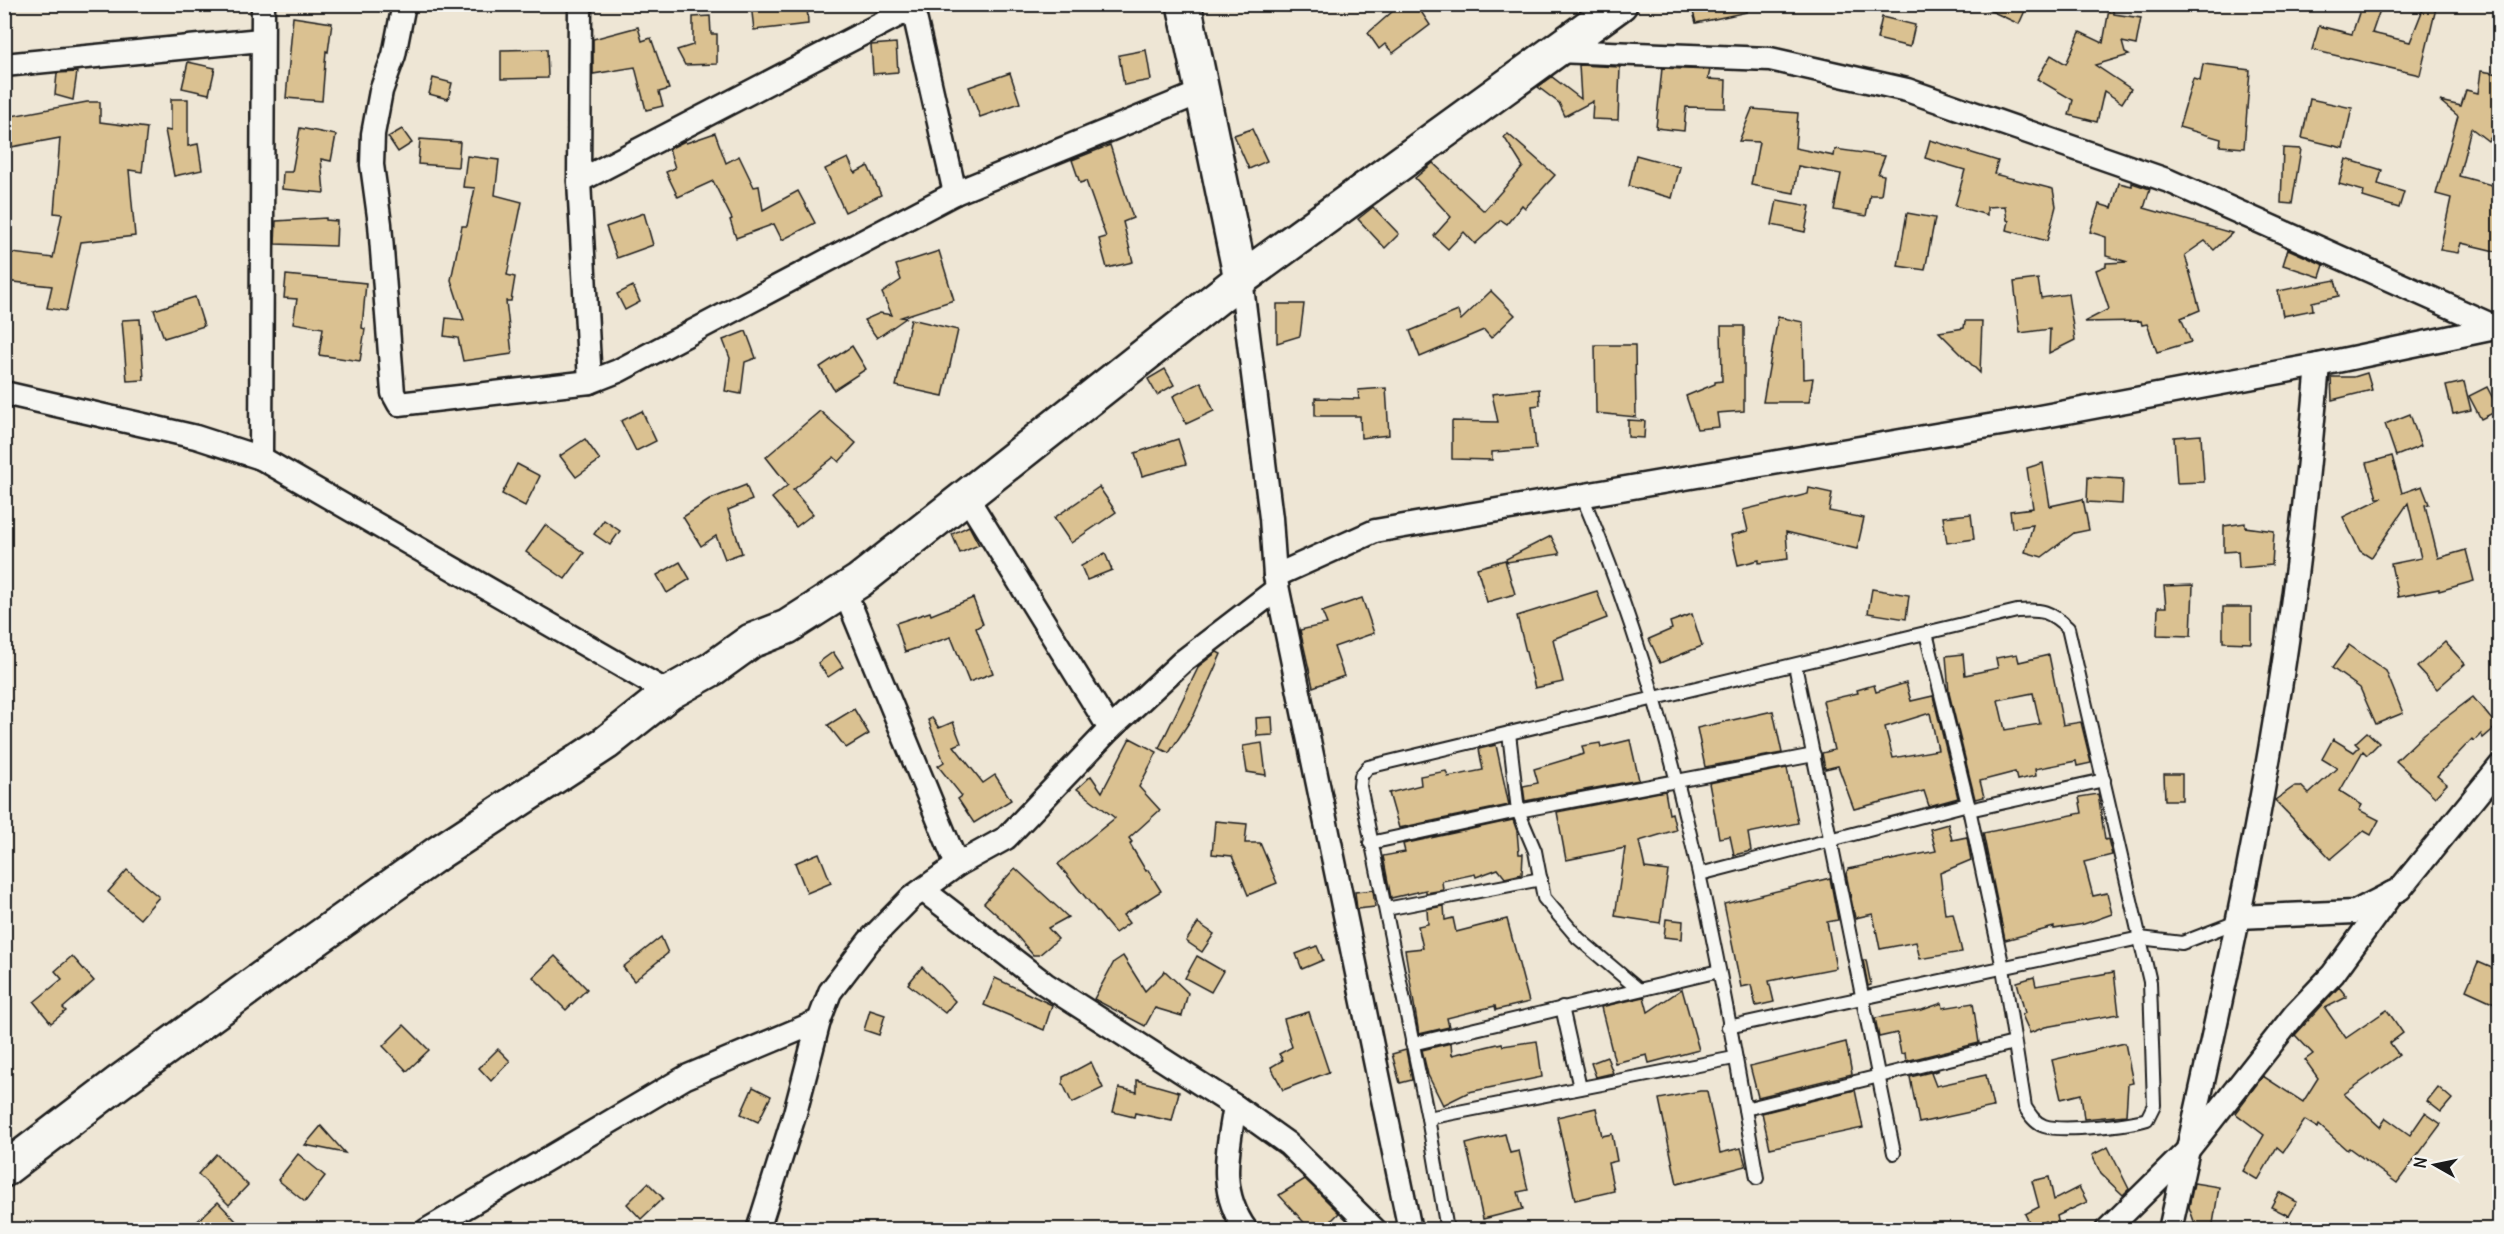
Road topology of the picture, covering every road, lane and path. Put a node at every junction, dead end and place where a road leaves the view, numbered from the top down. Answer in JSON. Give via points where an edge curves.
{"nodes":[{"id":1,"x":263,"y":4,"type":"edge"},
{"id":2,"x":404,"y":4,"type":"edge"},
{"id":3,"x":579,"y":4,"type":"edge"},
{"id":4,"x":1184,"y":4,"type":"edge"},
{"id":5,"x":1620,"y":4,"type":"edge"},
{"id":6,"x":912,"y":6,"type":"edge"},
{"id":7,"x":261,"y":40,"type":"junction"},
{"id":8,"x":1555,"y":51,"type":"junction"},
{"id":9,"x":4,"y":65,"type":"edge"},
{"id":10,"x":1202,"y":92,"type":"junction"},
{"id":11,"x":579,"y":181,"type":"junction"},
{"id":12,"x":955,"y":193,"type":"junction"},
{"id":13,"x":1241,"y":279,"type":"junction"},
{"id":14,"x":2499,"y":327,"type":"edge"},
{"id":15,"x":2318,"y":365,"type":"junction"},
{"id":16,"x":590,"y":382,"type":"junction"},
{"id":17,"x":4,"y":393,"type":"edge"},
{"id":18,"x":261,"y":458,"type":"junction"},
{"id":19,"x":966,"y":496,"type":"junction"},
{"id":20,"x":1582,"y":496,"type":"junction"},
{"id":21,"x":1276,"y":582,"type":"junction"},
{"id":22,"x":844,"y":590,"type":"junction"},
{"id":23,"x":1926,"y":633,"type":"junction"},
{"id":24,"x":1795,"y":665,"type":"junction"},
{"id":25,"x":669,"y":693,"type":"junction"},
{"id":26,"x":1654,"y":699,"type":"junction"},
{"id":27,"x":1110,"y":729,"type":"junction"},
{"id":28,"x":1509,"y":733,"type":"junction"},
{"id":29,"x":1814,"y":755,"type":"junction"},
{"id":30,"x":2499,"y":766,"type":"edge"},
{"id":31,"x":2104,"y":780,"type":"junction"},
{"id":32,"x":1678,"y":781,"type":"junction"},
{"id":33,"x":1969,"y":807,"type":"junction"},
{"id":34,"x":1518,"y":811,"type":"junction"},
{"id":35,"x":1831,"y":840,"type":"junction"},
{"id":36,"x":1370,"y":843,"type":"junction"},
{"id":37,"x":957,"y":865,"type":"junction"},
{"id":38,"x":1701,"y":874,"type":"junction"},
{"id":39,"x":1540,"y":879,"type":"junction"},
{"id":40,"x":923,"y":890,"type":"junction"},
{"id":41,"x":2392,"y":893,"type":"junction"},
{"id":42,"x":1386,"y":909,"type":"junction"},
{"id":43,"x":2239,"y":919,"type":"junction"},
{"id":44,"x":2140,"y":938,"type":"junction"},
{"id":45,"x":2003,"y":968,"type":"junction"},
{"id":46,"x":1719,"y":971,"type":"junction"},
{"id":47,"x":1638,"y":989,"type":"junction"},
{"id":48,"x":1863,"y":998,"type":"junction"},
{"id":49,"x":1562,"y":1006,"type":"junction"},
{"id":50,"x":819,"y":1021,"type":"junction"},
{"id":51,"x":1728,"y":1028,"type":"junction"},
{"id":52,"x":2014,"y":1043,"type":"junction"},
{"id":53,"x":1412,"y":1044,"type":"junction"},
{"id":54,"x":1734,"y":1058,"type":"junction"},
{"id":55,"x":1880,"y":1076,"type":"junction"},
{"id":56,"x":1580,"y":1088,"type":"junction"},
{"id":57,"x":1235,"y":1106,"type":"junction"},
{"id":58,"x":1745,"y":1109,"type":"junction"},
{"id":59,"x":1428,"y":1118,"type":"junction"},
{"id":60,"x":2188,"y":1150,"type":"junction"},
{"id":61,"x":1894,"y":1153,"type":"dead end"},
{"id":62,"x":4,"y":1170,"type":"edge"},
{"id":63,"x":1757,"y":1178,"type":"dead end"},
{"id":64,"x":427,"y":1230,"type":"edge"},
{"id":65,"x":758,"y":1230,"type":"edge"},
{"id":66,"x":1246,"y":1230,"type":"edge"},
{"id":67,"x":1375,"y":1230,"type":"edge"},
{"id":68,"x":1410,"y":1230,"type":"edge"},
{"id":69,"x":1447,"y":1230,"type":"edge"},
{"id":70,"x":2107,"y":1230,"type":"edge"},
{"id":71,"x":2170,"y":1230,"type":"edge"}],
"edges":[{"from":1,"to":7,"type":"street"},
{"from":2,"to":16,"type":"street","via":[[394,55],[381,91],[372,165],[396,400],[408,404]]},
{"from":3,"to":11,"type":"street"},
{"from":4,"to":10,"type":"main road"},
{"from":5,"to":8,"type":"main road"},
{"from":6,"to":11,"type":"street"},
{"from":6,"to":12,"type":"street"},
{"from":7,"to":9,"type":"street"},
{"from":7,"to":18,"type":"street"},
{"from":8,"to":13,"type":"main road"},
{"from":8,"to":14,"type":"street","via":[[1770,59],[1907,90],[2169,181]]},
{"from":10,"to":12,"type":"street"},
{"from":10,"to":13,"type":"main road"},
{"from":11,"to":16,"type":"street"},
{"from":12,"to":16,"type":"street","via":[[618,371]]},
{"from":13,"to":19,"type":"main road"},
{"from":13,"to":21,"type":"street"},
{"from":14,"to":15,"type":"street"},
{"from":15,"to":20,"type":"street"},
{"from":15,"to":43,"type":"street","via":[[2301,543],[2282,677]]},
{"from":17,"to":18,"type":"street","via":[[196,437]]},
{"from":18,"to":25,"type":"street"},
{"from":19,"to":22,"type":"main road"},
{"from":19,"to":27,"type":"street"},
{"from":20,"to":21,"type":"street","via":[[1375,531]]},
{"from":20,"to":26,"type":"lane","via":[[1611,563]]},
{"from":21,"to":27,"type":"street"},
{"from":21,"to":68,"type":"street"},
{"from":22,"to":25,"type":"main road","via":[[787,627],[751,641]]},
{"from":22,"to":37,"type":"street"},
{"from":23,"to":24,"type":"lane"},
{"from":23,"to":31,"type":"lane","via":[[2017,611],[2052,614],[2068,628]]},
{"from":23,"to":33,"type":"lane"},
{"from":24,"to":26,"type":"lane"},
{"from":24,"to":29,"type":"lane"},
{"from":25,"to":62,"type":"main road","via":[[606,743],[438,853],[262,978]]},
{"from":26,"to":28,"type":"lane"},
{"from":26,"to":32,"type":"lane"},
{"from":27,"to":37,"type":"street","via":[[1006,838]]},
{"from":28,"to":34,"type":"lane"},
{"from":28,"to":36,"type":"lane","via":[[1368,767],[1360,786]]},
{"from":29,"to":32,"type":"lane"},
{"from":29,"to":35,"type":"lane"},
{"from":30,"to":41,"type":"street","via":[[2400,889]]},
{"from":31,"to":33,"type":"lane"},
{"from":31,"to":44,"type":"lane"},
{"from":32,"to":34,"type":"lane"},
{"from":32,"to":38,"type":"lane"},
{"from":33,"to":35,"type":"lane"},
{"from":33,"to":45,"type":"lane"},
{"from":34,"to":36,"type":"lane"},
{"from":34,"to":39,"type":"lane","via":[[1535,851]]},
{"from":35,"to":38,"type":"lane"},
{"from":35,"to":48,"type":"lane"},
{"from":36,"to":42,"type":"lane"},
{"from":37,"to":40,"type":"street"},
{"from":38,"to":46,"type":"lane"},
{"from":39,"to":42,"type":"lane"},
{"from":39,"to":47,"type":"lane","via":[[1544,898],[1578,938]]},
{"from":40,"to":50,"type":"street","via":[[869,941],[830,992]]},
{"from":40,"to":57,"type":"street","via":[[1045,984]]},
{"from":41,"to":43,"type":"street","via":[[2355,912]]},
{"from":41,"to":60,"type":"street","via":[[2333,974],[2295,1014]]},
{"from":42,"to":53,"type":"lane"},
{"from":43,"to":44,"type":"lane","via":[[2182,944]]},
{"from":43,"to":60,"type":"street"},
{"from":44,"to":45,"type":"lane"},
{"from":44,"to":52,"type":"lane","via":[[2151,1004],[2154,1105],[2147,1119],[2125,1125],[2039,1124],[2025,1107]]},
{"from":45,"to":48,"type":"lane"},
{"from":45,"to":52,"type":"lane"},
{"from":46,"to":47,"type":"lane"},
{"from":46,"to":51,"type":"lane"},
{"from":47,"to":49,"type":"lane"},
{"from":48,"to":51,"type":"lane"},
{"from":48,"to":55,"type":"lane"},
{"from":49,"to":53,"type":"lane"},
{"from":49,"to":56,"type":"lane"},
{"from":50,"to":64,"type":"street","via":[[686,1077]]},
{"from":50,"to":65,"type":"street"},
{"from":51,"to":54,"type":"lane"},
{"from":52,"to":55,"type":"lane"},
{"from":53,"to":59,"type":"lane"},
{"from":54,"to":56,"type":"lane"},
{"from":54,"to":58,"type":"lane"},
{"from":55,"to":58,"type":"lane"},
{"from":55,"to":61,"type":"lane"},
{"from":56,"to":59,"type":"lane"},
{"from":57,"to":66,"type":"street","via":[[1225,1171],[1230,1194]]},
{"from":57,"to":67,"type":"street","via":[[1288,1144]]},
{"from":58,"to":63,"type":"lane"},
{"from":59,"to":69,"type":"lane"},
{"from":60,"to":70,"type":"street"},
{"from":60,"to":71,"type":"street"}]}
